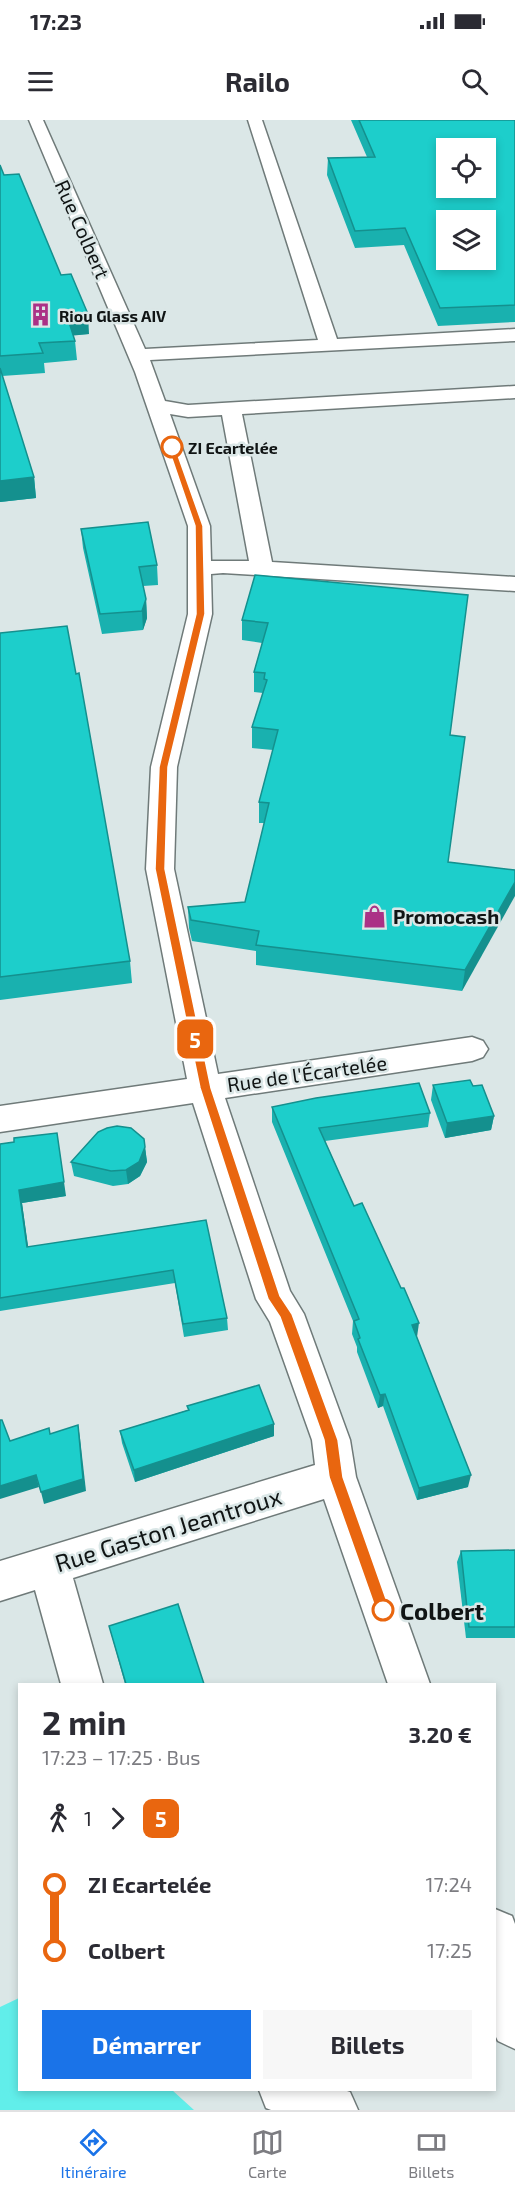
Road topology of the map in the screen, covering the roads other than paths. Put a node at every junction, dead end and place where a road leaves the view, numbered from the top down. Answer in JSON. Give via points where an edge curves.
{"nodes":[{"id":1,"x":36,"y":120,"type":"edge"},
{"id":2,"x":255,"y":120,"type":"edge"},
{"id":3,"x":515,"y":335,"type":"edge"},
{"id":4,"x":328,"y":344,"type":"junction"},
{"id":5,"x":138,"y":354,"type":"junction"},
{"id":6,"x":515,"y":392,"type":"edge"},
{"id":7,"x":157,"y":406,"type":"junction"},
{"id":8,"x":231,"y":408,"type":"junction"},
{"id":9,"x":200,"y":569,"type":"junction"},
{"id":10,"x":262,"y":569,"type":"junction"},
{"id":11,"x":515,"y":584,"type":"edge"},
{"id":12,"x":472,"y":1049,"type":"dead end"},
{"id":13,"x":205,"y":1088,"type":"junction"},
{"id":14,"x":0,"y":1119,"type":"edge"},
{"id":15,"x":336,"y":1477,"type":"junction"},
{"id":16,"x":49,"y":1566,"type":"junction"},
{"id":17,"x":0,"y":1581,"type":"edge"},
{"id":18,"x":82,"y":1683,"type":"edge"},
{"id":19,"x":409,"y":1683,"type":"edge"},
{"id":20,"x":496,"y":1938,"type":"edge"},
{"id":21,"x":515,"y":2024,"type":"edge"},
{"id":22,"x":286,"y":2091,"type":"edge"},
{"id":23,"x":332,"y":2110,"type":"edge"}],
"edges":[{"from":1,"to":5,"type":"street","name":"Rue Colbert"},
{"from":2,"to":4,"type":"street"},
{"from":3,"to":4,"type":"street"},
{"from":4,"to":5,"type":"street"},
{"from":5,"to":7,"type":"street","name":"Rue Colbert"},
{"from":6,"to":8,"type":"street"},
{"from":7,"to":8,"type":"street","via":[[188,411]]},
{"from":7,"to":9,"type":"street","name":"Rue Colbert","via":[[199,526]]},
{"from":8,"to":10,"type":"street"},
{"from":9,"to":10,"type":"street"},
{"from":9,"to":13,"type":"street","name":"Rue Colbert","via":[[200,614],[164,767],[160,869]]},
{"from":10,"to":11,"type":"street"},
{"from":12,"to":13,"type":"street","name":"Rue de l'Écartelée"},
{"from":13,"to":14,"type":"street","name":"Rue de l'Écartelée"},
{"from":13,"to":15,"type":"street","name":"Rue Colbert","via":[[274,1299],[286,1314],[331,1440]]},
{"from":15,"to":16,"type":"street","name":"Rue Gaston Jeantroux"},
{"from":15,"to":19,"type":"street","name":"Rue Colbert"},
{"from":16,"to":17,"type":"street","name":"Rue Gaston Jeantroux"},
{"from":16,"to":18,"type":"street"},
{"from":20,"to":21,"type":"street"},
{"from":22,"to":23,"type":"street"}]}
